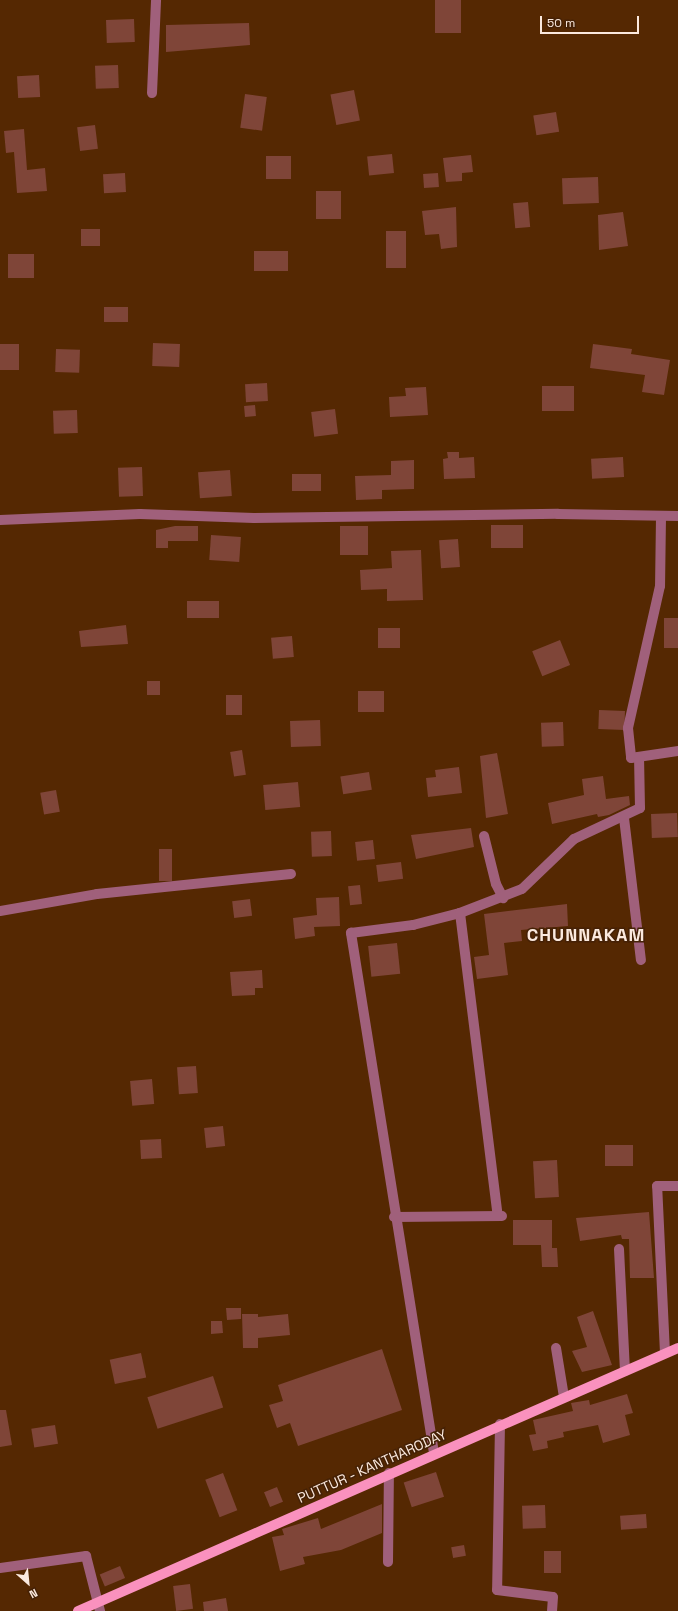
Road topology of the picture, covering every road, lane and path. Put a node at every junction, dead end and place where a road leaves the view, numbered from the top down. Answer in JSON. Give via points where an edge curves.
{"nodes":[{"id":1,"x":156,"y":0,"type":"edge"},
{"id":2,"x":152,"y":93,"type":"dead end"},
{"id":3,"x":678,"y":516,"type":"edge"},
{"id":4,"x":661,"y":517,"type":"junction"},
{"id":5,"x":0,"y":520,"type":"edge"},
{"id":6,"x":678,"y":751,"type":"edge"},
{"id":7,"x":639,"y":756,"type":"junction"},
{"id":8,"x":624,"y":818,"type":"junction"},
{"id":9,"x":484,"y":836,"type":"dead end"},
{"id":10,"x":292,"y":874,"type":"dead end"},
{"id":11,"x":503,"y":898,"type":"junction"},
{"id":12,"x":0,"y":911,"type":"edge"},
{"id":13,"x":460,"y":913,"type":"junction"},
{"id":14,"x":641,"y":960,"type":"dead end"},
{"id":15,"x":677,"y":1186,"type":"edge"},
{"id":16,"x":394,"y":1217,"type":"junction"},
{"id":17,"x":619,"y":1249,"type":"dead end"},
{"id":18,"x":556,"y":1348,"type":"dead end"},
{"id":19,"x":678,"y":1348,"type":"edge"},
{"id":20,"x":665,"y":1354,"type":"junction"},
{"id":21,"x":625,"y":1371,"type":"junction"},
{"id":22,"x":564,"y":1397,"type":"junction"},
{"id":23,"x":500,"y":1424,"type":"junction"},
{"id":24,"x":434,"y":1453,"type":"junction"},
{"id":25,"x":389,"y":1473,"type":"junction"},
{"id":26,"x":388,"y":1562,"type":"dead end"},
{"id":27,"x":0,"y":1568,"type":"edge"},
{"id":28,"x":99,"y":1607,"type":"edge"},
{"id":29,"x":78,"y":1611,"type":"edge"},
{"id":30,"x":552,"y":1611,"type":"edge"}],
"edges":[{"from":1,"to":2,"type":"street"},
{"from":3,"to":4,"type":"street"},
{"from":4,"to":5,"type":"street","via":[[558,514],[254,518],[140,514]]},
{"from":4,"to":7,"type":"street","via":[[660,586],[628,728],[631,758]]},
{"from":6,"to":7,"type":"street"},
{"from":7,"to":8,"type":"street","via":[[640,808]]},
{"from":8,"to":11,"type":"street","via":[[574,839],[522,889]]},
{"from":8,"to":14,"type":"street"},
{"from":9,"to":11,"type":"street","via":[[496,884]]},
{"from":10,"to":12,"type":"street","via":[[98,894]]},
{"from":11,"to":13,"type":"street"},
{"from":13,"to":16,"type":"street","via":[[413,925],[351,933]]},
{"from":13,"to":16,"type":"street","via":[[500,1216]]},
{"from":15,"to":20,"type":"street","via":[[656,1186]]},
{"from":16,"to":24,"type":"street"},
{"from":17,"to":21,"type":"street"},
{"from":18,"to":22,"type":"street"},
{"from":19,"to":20,"type":"main road","name":"PUTTUR - KANTHARODAY"},
{"from":20,"to":21,"type":"main road","name":"PUTTUR - KANTHARODAY"},
{"from":21,"to":22,"type":"main road","name":"PUTTUR - KANTHARODAY"},
{"from":22,"to":23,"type":"main road","name":"PUTTUR - KANTHARODAY"},
{"from":23,"to":24,"type":"main road","name":"PUTTUR - KANTHARODAY"},
{"from":23,"to":30,"type":"street","via":[[497,1590],[554,1597]]},
{"from":24,"to":25,"type":"main road","name":"PUTTUR - KANTHARODAY"},
{"from":25,"to":26,"type":"street"},
{"from":25,"to":28,"type":"main road","name":"PUTTUR - KANTHARODAY"},
{"from":27,"to":28,"type":"street","via":[[86,1556]]},
{"from":28,"to":29,"type":"main road","name":"PUTTUR - KANTHARODAY"}]}
